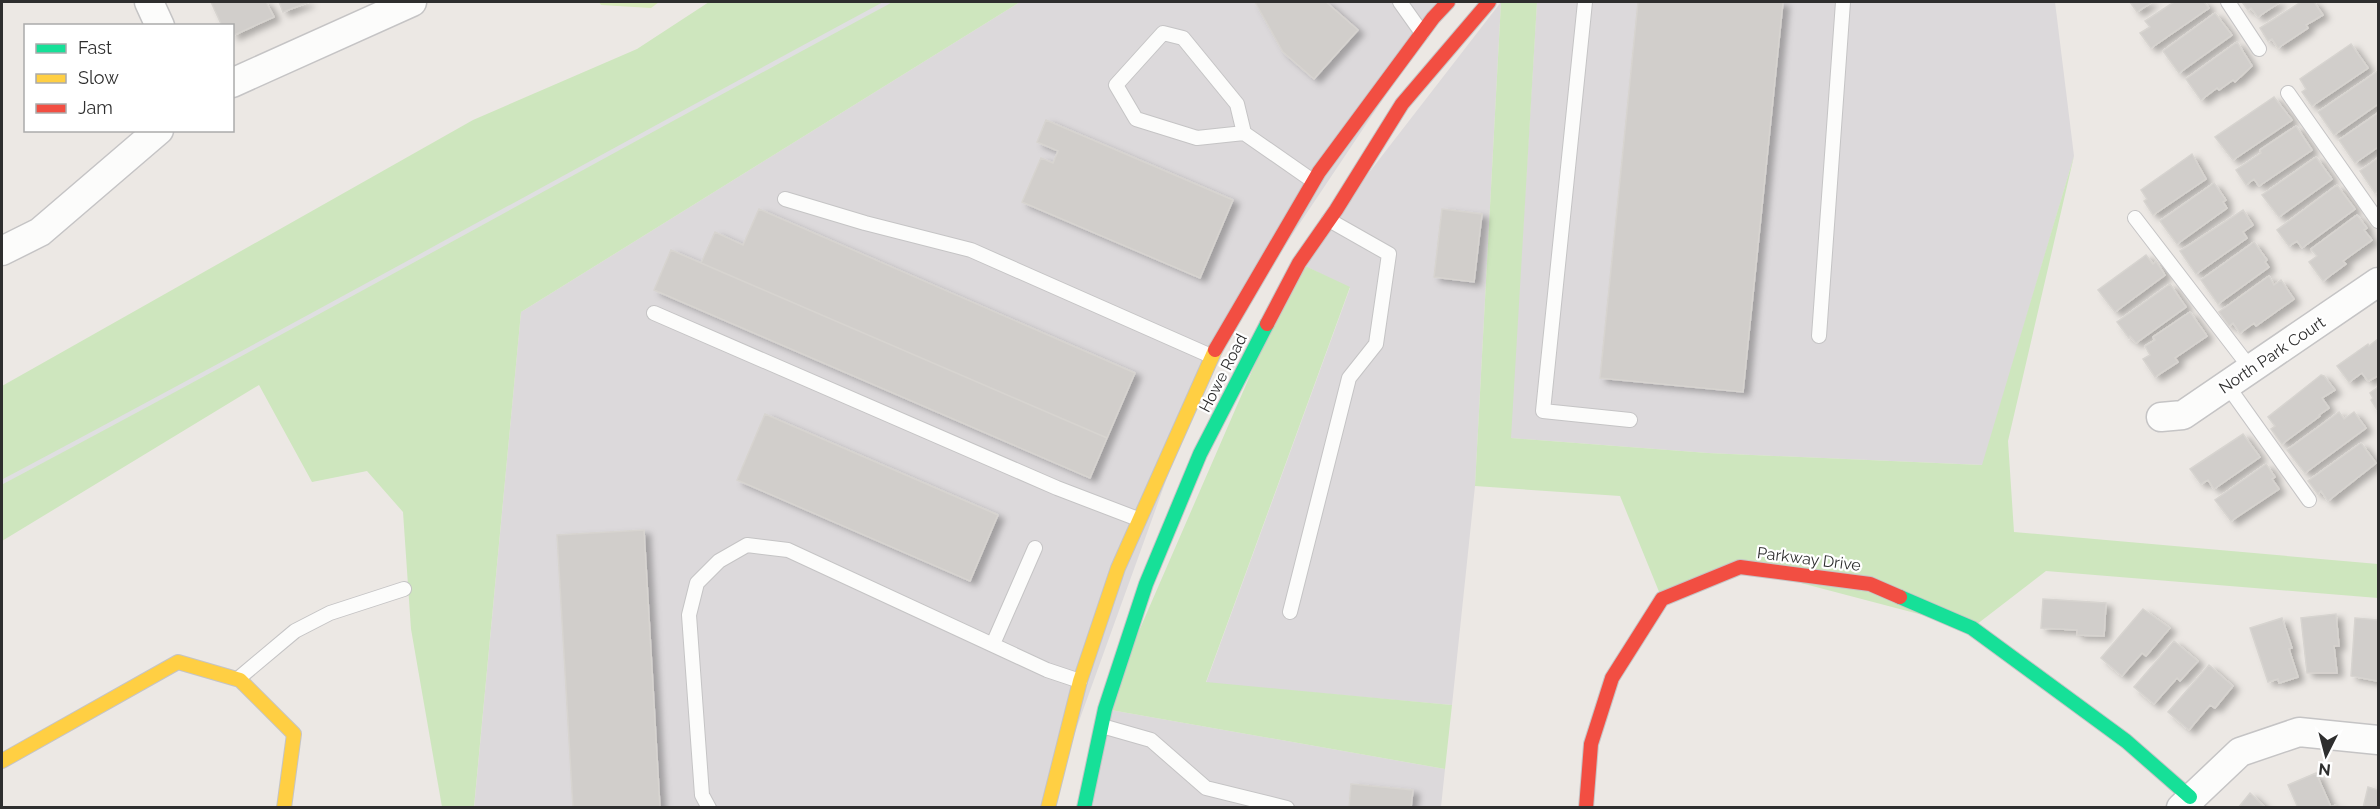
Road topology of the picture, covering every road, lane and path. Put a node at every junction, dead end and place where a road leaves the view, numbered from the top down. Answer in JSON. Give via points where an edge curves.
{"nodes":[{"id":1,"x":149,"y":2,"type":"edge"},
{"id":2,"x":412,"y":2,"type":"edge"},
{"id":3,"x":1400,"y":2,"type":"edge"},
{"id":4,"x":1448,"y":2,"type":"edge"},
{"id":5,"x":1489,"y":2,"type":"edge"},
{"id":6,"x":1585,"y":2,"type":"edge"},
{"id":7,"x":1843,"y":2,"type":"edge"},
{"id":8,"x":2228,"y":2,"type":"edge"},
{"id":9,"x":159,"y":24,"type":"edge"},
{"id":10,"x":1422,"y":33,"type":"junction"},
{"id":11,"x":2259,"y":49,"type":"dead end"},
{"id":12,"x":234,"y":82,"type":"edge"},
{"id":13,"x":2288,"y":93,"type":"dead end"},
{"id":14,"x":157,"y":132,"type":"edge"},
{"id":15,"x":1244,"y":133,"type":"junction"},
{"id":16,"x":1313,"y":181,"type":"junction"},
{"id":17,"x":785,"y":199,"type":"dead end"},
{"id":18,"x":2135,"y":218,"type":"dead end"},
{"id":19,"x":1329,"y":220,"type":"junction"},
{"id":20,"x":2379,"y":221,"type":"edge"},
{"id":21,"x":2,"y":251,"type":"edge"},
{"id":22,"x":2379,"y":282,"type":"edge"},
{"id":23,"x":654,"y":313,"type":"dead end"},
{"id":24,"x":1819,"y":336,"type":"dead end"},
{"id":25,"x":1211,"y":356,"type":"junction"},
{"id":26,"x":2251,"y":369,"type":"junction"},
{"id":27,"x":2227,"y":385,"type":"junction"},
{"id":28,"x":2161,"y":417,"type":"dead end"},
{"id":29,"x":1630,"y":420,"type":"dead end"},
{"id":30,"x":2308,"y":500,"type":"dead end"},
{"id":31,"x":1138,"y":519,"type":"junction"},
{"id":32,"x":1035,"y":548,"type":"dead end"},
{"id":33,"x":404,"y":589,"type":"dead end"},
{"id":34,"x":1290,"y":612,"type":"dead end"},
{"id":35,"x":993,"y":644,"type":"junction"},
{"id":36,"x":237,"y":680,"type":"junction"},
{"id":37,"x":1080,"y":681,"type":"junction"},
{"id":38,"x":1101,"y":726,"type":"junction"},
{"id":39,"x":2379,"y":740,"type":"edge"},
{"id":40,"x":2,"y":761,"type":"edge"},
{"id":41,"x":2185,"y":802,"type":"edge"},
{"id":42,"x":284,"y":807,"type":"edge"},
{"id":43,"x":709,"y":807,"type":"edge"},
{"id":44,"x":1047,"y":807,"type":"edge"},
{"id":45,"x":1084,"y":807,"type":"edge"},
{"id":46,"x":1287,"y":807,"type":"edge"},
{"id":47,"x":1586,"y":807,"type":"edge"}],
"edges":[{"from":1,"to":9,"type":"street"},
{"from":2,"to":12,"type":"street"},
{"from":3,"to":10,"type":"lane"},
{"from":4,"to":10,"type":"street","name":"Howe Road"},
{"from":5,"to":19,"type":"street","name":"Howe Road","via":[[1402,104]]},
{"from":6,"to":29,"type":"lane","via":[[1543,411]]},
{"from":7,"to":24,"type":"lane"},
{"from":8,"to":11,"type":"lane"},
{"from":10,"to":16,"type":"street","name":"Howe Road"},
{"from":13,"to":20,"type":"lane"},
{"from":14,"to":21,"type":"street","via":[[40,232]]},
{"from":15,"to":15,"type":"lane","via":[[1197,138],[1136,119],[1116,85],[1163,33],[1183,38],[1237,104]]},
{"from":15,"to":16,"type":"lane"},
{"from":16,"to":25,"type":"street","name":"Howe Road"},
{"from":17,"to":25,"type":"lane","via":[[971,250]]},
{"from":18,"to":26,"type":"lane"},
{"from":19,"to":34,"type":"lane","via":[[1389,254],[1376,344],[1349,378]]},
{"from":19,"to":38,"type":"street","name":"Howe Road","via":[[1299,263],[1200,454],[1146,584]]},
{"from":22,"to":26,"type":"street","name":"North Park Court"},
{"from":23,"to":31,"type":"lane","via":[[1057,488]]},
{"from":25,"to":31,"type":"street","name":"Howe Road"},
{"from":26,"to":27,"type":"street","name":"North Park Court"},
{"from":27,"to":28,"type":"street","name":"North Park Court","via":[[2183,415]]},
{"from":27,"to":30,"type":"lane"},
{"from":31,"to":37,"type":"street","name":"Howe Road"},
{"from":32,"to":35,"type":"lane"},
{"from":33,"to":36,"type":"lane","via":[[330,613],[295,631]]},
{"from":35,"to":37,"type":"lane"},
{"from":35,"to":43,"type":"lane","via":[[788,550],[747,545],[719,561],[697,583],[689,615],[702,795]]},
{"from":36,"to":40,"type":"street","via":[[178,662]]},
{"from":36,"to":42,"type":"street","via":[[294,734]]},
{"from":37,"to":44,"type":"street","name":"Howe Road"},
{"from":38,"to":45,"type":"street","name":"Howe Road"},
{"from":38,"to":46,"type":"lane","via":[[1151,740],[1206,788]]},
{"from":39,"to":41,"type":"street","via":[[2299,732],[2240,752]]},
{"from":41,"to":47,"type":"street","name":"Parkway Drive","via":[[2126,741],[1972,628],[1870,584],[1740,567],[1662,599],[1612,678],[1591,744]]}]}
